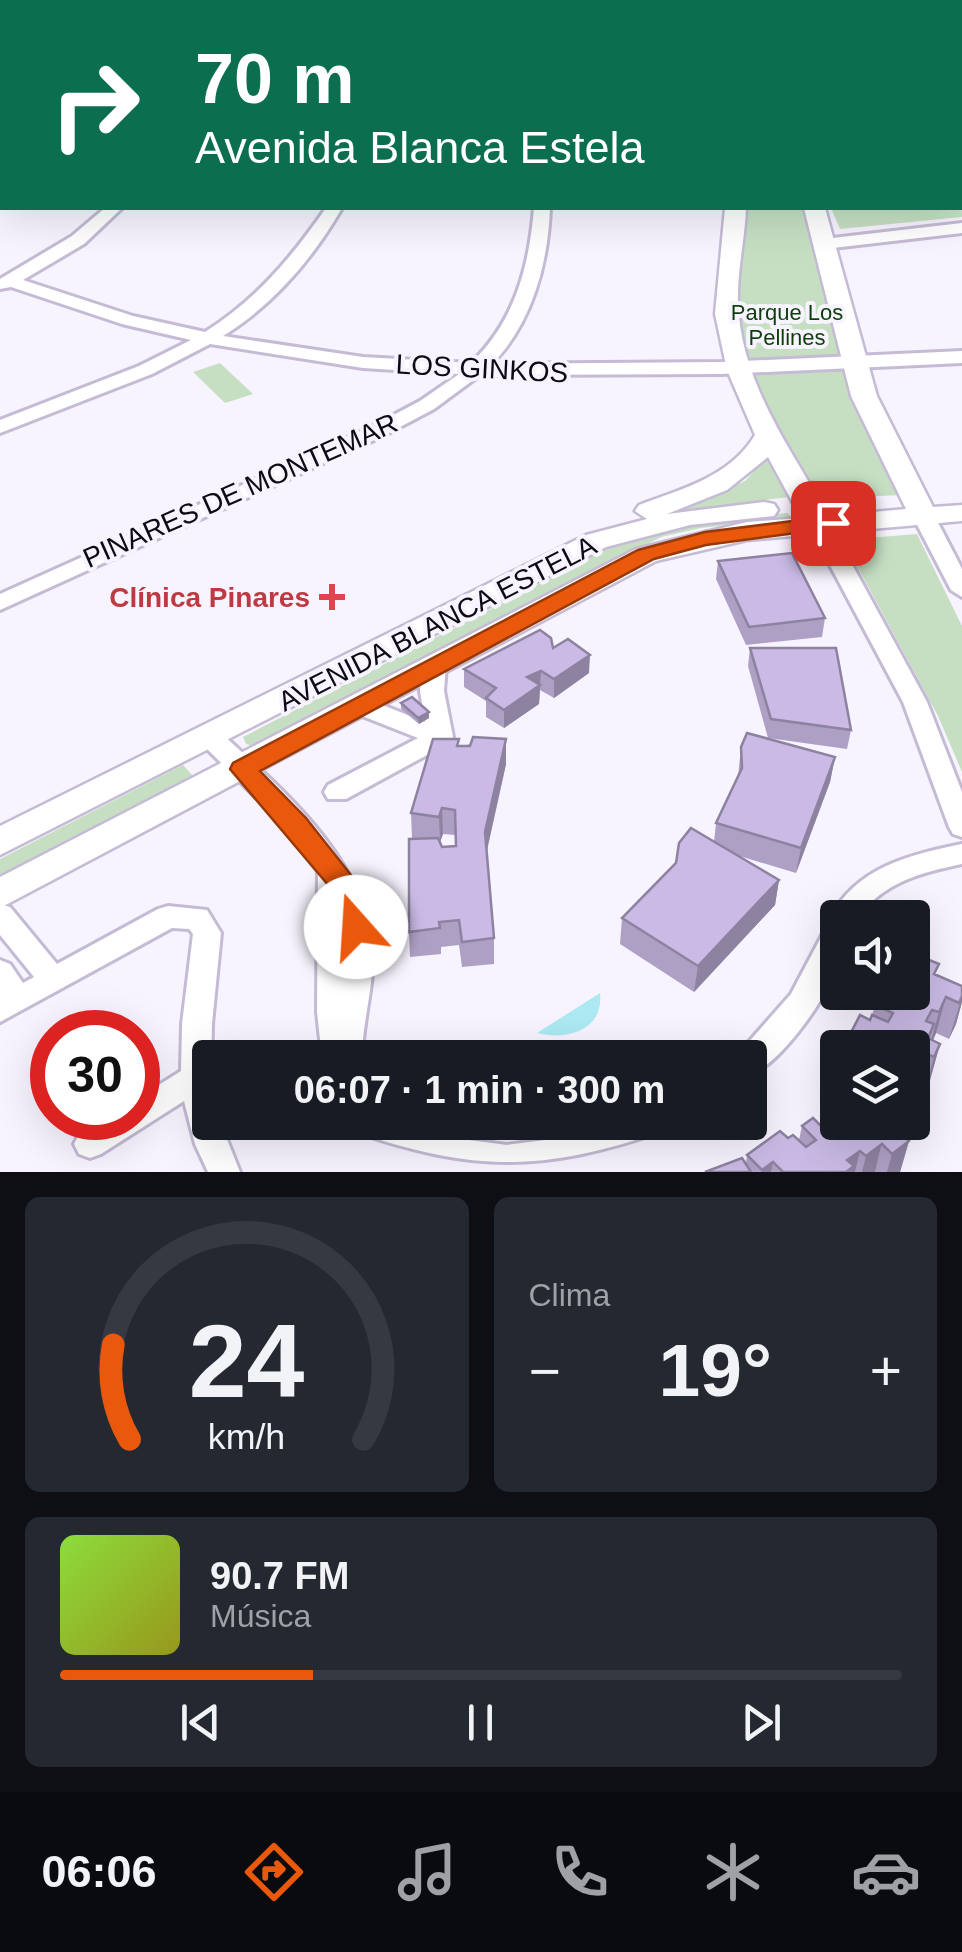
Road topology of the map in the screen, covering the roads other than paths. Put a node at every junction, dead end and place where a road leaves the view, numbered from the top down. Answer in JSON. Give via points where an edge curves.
{"nodes":[{"id":1,"x":112,"y":210,"type":"edge"},
{"id":2,"x":333,"y":210,"type":"edge"},
{"id":3,"x":542,"y":210,"type":"edge"},
{"id":4,"x":735,"y":210,"type":"edge"},
{"id":5,"x":815,"y":210,"type":"edge"},
{"id":6,"x":962,"y":228,"type":"edge"},
{"id":7,"x":824,"y":244,"type":"junction"},
{"id":8,"x":6,"y":284,"type":"edge"},
{"id":9,"x":205,"y":341,"type":"junction"},
{"id":10,"x":962,"y":357,"type":"edge"},
{"id":11,"x":856,"y":362,"type":"junction"},
{"id":12,"x":738,"y":366,"type":"junction"},
{"id":13,"x":474,"y":371,"type":"junction"},
{"id":14,"x":0,"y":426,"type":"edge"},
{"id":15,"x":769,"y":434,"type":"junction"},
{"id":16,"x":962,"y":498,"type":"edge"},
{"id":17,"x":919,"y":508,"type":"junction"},
{"id":18,"x":962,"y":513,"type":"edge"},
{"id":19,"x":814,"y":515,"type":"junction"},
{"id":20,"x":581,"y":547,"type":"junction"},
{"id":21,"x":962,"y":590,"type":"edge"},
{"id":22,"x":0,"y":604,"type":"edge"},
{"id":23,"x":434,"y":666,"type":"junction"},
{"id":24,"x":362,"y":706,"type":"junction"},
{"id":25,"x":440,"y":737,"type":"junction"},
{"id":26,"x":211,"y":738,"type":"junction"},
{"id":27,"x":242,"y":769,"type":"junction"},
{"id":28,"x":337,"y":792,"type":"dead end"},
{"id":29,"x":962,"y":828,"type":"edge"},
{"id":30,"x":0,"y":842,"type":"edge"},
{"id":31,"x":962,"y":854,"type":"edge"},
{"id":32,"x":326,"y":863,"type":"junction"},
{"id":33,"x":0,"y":894,"type":"edge"},
{"id":34,"x":856,"y":900,"type":"edge"},
{"id":35,"x":0,"y":915,"type":"edge"},
{"id":36,"x":0,"y":972,"type":"edge"},
{"id":37,"x":820,"y":972,"type":"edge"},
{"id":38,"x":54,"y":981,"type":"junction"},
{"id":39,"x":9,"y":1005,"type":"edge"},
{"id":40,"x":198,"y":1040,"type":"edge"},
{"id":41,"x":335,"y":1040,"type":"edge"},
{"id":42,"x":346,"y":1040,"type":"edge"},
{"id":43,"x":767,"y":1046,"type":"edge"},
{"id":44,"x":192,"y":1080,"type":"edge"},
{"id":45,"x":160,"y":1100,"type":"edge"},
{"id":46,"x":96,"y":1140,"type":"edge"},
{"id":47,"x":210,"y":1140,"type":"edge"},
{"id":48,"x":391,"y":1140,"type":"edge"},
{"id":49,"x":610,"y":1140,"type":"edge"},
{"id":50,"x":90,"y":1144,"type":"dead end"},
{"id":51,"x":224,"y":1172,"type":"edge"}],
"edges":[{"from":1,"to":8,"type":"street","via":[[78,240]]},
{"from":2,"to":9,"type":"street","via":[[281,281]]},
{"from":3,"to":13,"type":"street","name":"PINARES DE MONTEMAR","via":[[540,254],[528,292]]},
{"from":4,"to":12,"type":"main road","via":[[726,314]]},
{"from":5,"to":7,"type":"main road"},
{"from":6,"to":7,"type":"street"},
{"from":7,"to":11,"type":"main road"},
{"from":8,"to":9,"type":"street","name":"LOS GINKOS"},
{"from":9,"to":13,"type":"street","name":"LOS GINKOS"},
{"from":9,"to":14,"type":"street","via":[[126,380]]},
{"from":10,"to":11,"type":"street","name":"LOS GINKOS"},
{"from":11,"to":12,"type":"street","name":"LOS GINKOS"},
{"from":11,"to":17,"type":"main road","via":[[864,396]]},
{"from":12,"to":13,"type":"street","name":"LOS GINKOS"},
{"from":12,"to":15,"type":"main road"},
{"from":13,"to":22,"type":"street","name":"PINARES DE MONTEMAR","via":[[360,439]]},
{"from":15,"to":19,"type":"main road"},
{"from":15,"to":20,"type":"main road","via":[[736,474],[606,528]]},
{"from":16,"to":17,"type":"main road","name":"AVENIDA BLANCA ESTELA"},
{"from":17,"to":18,"type":"main road","name":"AVENIDA BLANCA ESTELA"},
{"from":17,"to":19,"type":"main road","name":"AVENIDA BLANCA ESTELA"},
{"from":17,"to":21,"type":"street"},
{"from":19,"to":20,"type":"main road","name":"AVENIDA BLANCA ESTELA","via":[[689,517]]},
{"from":19,"to":23,"type":"main road","name":"AVENIDA BLANCA ESTELA","via":[[646,554]]},
{"from":19,"to":29,"type":"street","via":[[914,702]]},
{"from":20,"to":26,"type":"main road","name":"AVENIDA BLANCA ESTELA"},
{"from":23,"to":24,"type":"main road","name":"AVENIDA BLANCA ESTELA"},
{"from":23,"to":25,"type":"street"},
{"from":24,"to":25,"type":"street"},
{"from":24,"to":27,"type":"main road","name":"AVENIDA BLANCA ESTELA"},
{"from":25,"to":28,"type":"street"},
{"from":26,"to":27,"type":"street"},
{"from":26,"to":30,"type":"main road","name":"AVENIDA BLANCA ESTELA"},
{"from":27,"to":32,"type":"street"},
{"from":27,"to":33,"type":"main road","name":"AVENIDA BLANCA ESTELA"},
{"from":31,"to":34,"type":"street","via":[[888,876]]},
{"from":32,"to":41,"type":"street"},
{"from":32,"to":42,"type":"street","via":[[342,882],[356,927]]},
{"from":35,"to":38,"type":"street"},
{"from":36,"to":39,"type":"street"},
{"from":37,"to":43,"type":"street","via":[[788,1027]]},
{"from":38,"to":39,"type":"street"},
{"from":38,"to":40,"type":"street","via":[[168,917],[197,918],[207,933]]},
{"from":44,"to":45,"type":"street"},
{"from":46,"to":50,"type":"street"},
{"from":47,"to":51,"type":"street"},
{"from":48,"to":49,"type":"street","via":[[426,1158],[498,1172],[553,1166]]}]}
